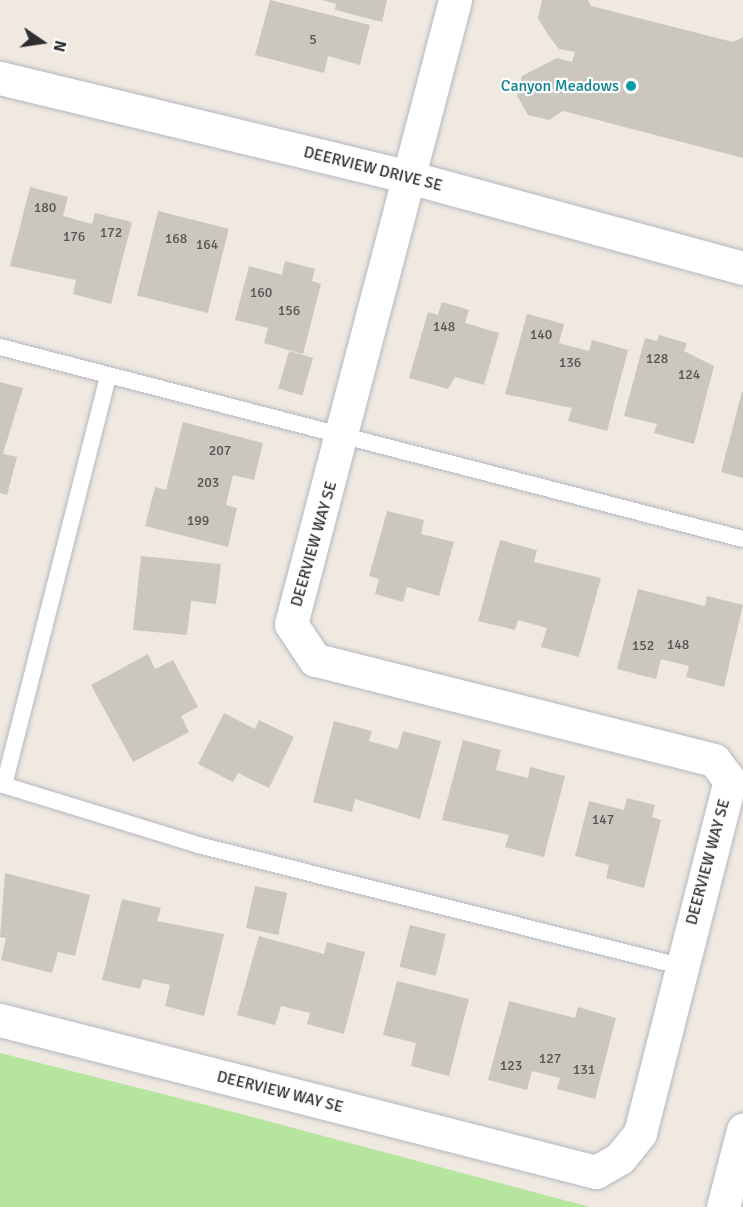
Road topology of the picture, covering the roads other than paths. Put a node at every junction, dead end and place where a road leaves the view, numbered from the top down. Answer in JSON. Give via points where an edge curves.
{"nodes":[{"id":1,"x":455,"y":0,"type":"edge"},
{"id":2,"x":0,"y":78,"type":"edge"},
{"id":3,"x":412,"y":178,"type":"junction"},
{"id":4,"x":743,"y":268,"type":"edge"},
{"id":5,"x":0,"y":347,"type":"edge"},
{"id":6,"x":108,"y":376,"type":"junction"},
{"id":7,"x":344,"y":438,"type":"junction"},
{"id":8,"x":743,"y":539,"type":"edge"},
{"id":9,"x":736,"y":772,"type":"edge"},
{"id":10,"x":2,"y":785,"type":"edge"},
{"id":11,"x":681,"y":966,"type":"junction"},
{"id":12,"x":0,"y":1020,"type":"edge"},
{"id":13,"x":743,"y":1130,"type":"edge"},
{"id":14,"x":723,"y":1207,"type":"edge"}],
"edges":[{"from":1,"to":3,"type":"street","name":"DEERVIEW WAY SE"},
{"from":2,"to":3,"type":"street","name":"DEERVIEW DRIVE SE"},
{"from":3,"to":4,"type":"street","name":"DEERVIEW DRIVE SE"},
{"from":3,"to":7,"type":"street","name":"DEERVIEW WAY SE"},
{"from":5,"to":6,"type":"lane"},
{"from":6,"to":7,"type":"lane"},
{"from":6,"to":10,"type":"lane"},
{"from":7,"to":8,"type":"lane"},
{"from":7,"to":9,"type":"street","name":"DEERVIEW WAY SE","via":[[291,624],[315,660],[714,759]]},
{"from":9,"to":11,"type":"street","name":"DEERVIEW WAY SE"},
{"from":10,"to":11,"type":"lane","via":[[198,844]]},
{"from":11,"to":12,"type":"street","name":"DEERVIEW WAY SE","via":[[640,1133],[620,1158],[596,1173]]},
{"from":13,"to":14,"type":"street"}]}
